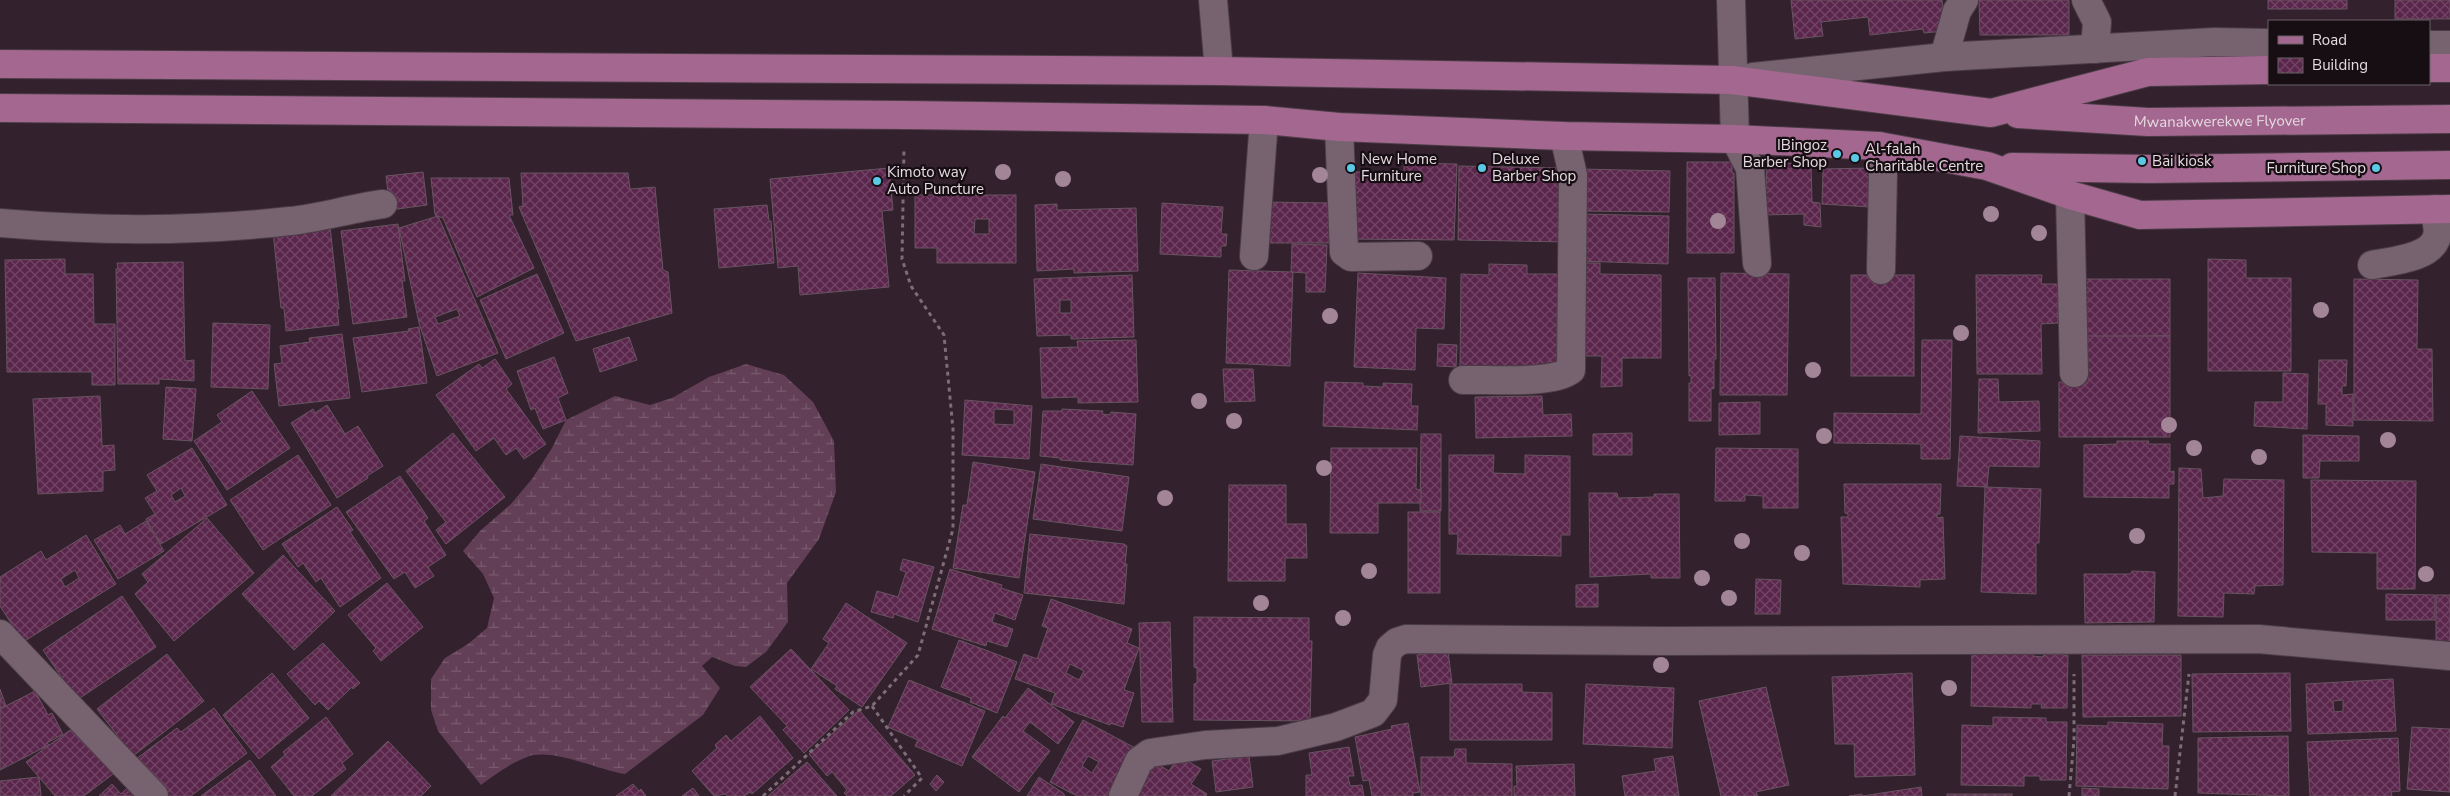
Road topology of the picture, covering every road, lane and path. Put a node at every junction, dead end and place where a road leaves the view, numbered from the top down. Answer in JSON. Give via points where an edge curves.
{"nodes":[{"id":1,"x":1213,"y":0,"type":"edge"},
{"id":2,"x":1731,"y":0,"type":"edge"},
{"id":3,"x":1964,"y":0,"type":"edge"},
{"id":4,"x":2086,"y":0,"type":"edge"},
{"id":5,"x":2268,"y":43,"type":"edge"},
{"id":6,"x":2430,"y":45,"type":"edge"},
{"id":7,"x":2450,"y":45,"type":"edge"},
{"id":8,"x":2095,"y":49,"type":"junction"},
{"id":9,"x":1944,"y":57,"type":"junction"},
{"id":10,"x":0,"y":64,"type":"edge"},
{"id":11,"x":2430,"y":68,"type":"edge"},
{"id":12,"x":2450,"y":68,"type":"edge"},
{"id":13,"x":2268,"y":70,"type":"edge"},
{"id":14,"x":1219,"y":71,"type":"junction"},
{"id":15,"x":1732,"y":80,"type":"junction"},
{"id":16,"x":0,"y":108,"type":"edge"},
{"id":17,"x":1991,"y":112,"type":"junction"},
{"id":18,"x":905,"y":115,"type":"junction"},
{"id":19,"x":2450,"y":119,"type":"edge"},
{"id":20,"x":1264,"y":120,"type":"junction"},
{"id":21,"x":1339,"y":127,"type":"junction"},
{"id":22,"x":1564,"y":136,"type":"junction"},
{"id":23,"x":1735,"y":139,"type":"junction"},
{"id":24,"x":1879,"y":146,"type":"junction"},
{"id":25,"x":2450,"y":165,"type":"edge"},
{"id":26,"x":1987,"y":166,"type":"junction"},
{"id":27,"x":2070,"y":194,"type":"junction"},
{"id":28,"x":383,"y":204,"type":"dead end"},
{"id":29,"x":2442,"y":209,"type":"edge"},
{"id":30,"x":0,"y":223,"type":"edge"},
{"id":31,"x":1254,"y":256,"type":"dead end"},
{"id":32,"x":1418,"y":256,"type":"dead end"},
{"id":33,"x":1757,"y":263,"type":"dead end"},
{"id":34,"x":2372,"y":265,"type":"dead end"},
{"id":35,"x":1881,"y":270,"type":"dead end"},
{"id":36,"x":2074,"y":373,"type":"dead end"},
{"id":37,"x":1462,"y":380,"type":"dead end"},
{"id":38,"x":0,"y":634,"type":"edge"},
{"id":39,"x":2073,"y":639,"type":"junction"},
{"id":40,"x":2194,"y":639,"type":"junction"},
{"id":41,"x":2450,"y":656,"type":"edge"},
{"id":42,"x":872,"y":706,"type":"junction"},
{"id":43,"x":154,"y":796,"type":"edge"},
{"id":44,"x":763,"y":796,"type":"edge"},
{"id":45,"x":904,"y":796,"type":"edge"},
{"id":46,"x":1123,"y":796,"type":"edge"},
{"id":47,"x":2069,"y":796,"type":"edge"},
{"id":48,"x":2175,"y":796,"type":"edge"}],
"edges":[{"from":1,"to":14,"type":"street"},
{"from":2,"to":15,"type":"street"},
{"from":3,"to":9,"type":"street","via":[[1957,11]]},
{"from":4,"to":8,"type":"street","via":[[2097,22]]},
{"from":5,"to":8,"type":"street","via":[[2214,42]]},
{"from":6,"to":7,"type":"street"},
{"from":8,"to":9,"type":"street"},
{"from":9,"to":15,"type":"street"},
{"from":10,"to":14,"type":"main road","name":"Mwanakwerekwe Flyover"},
{"from":11,"to":12,"type":"main road"},
{"from":13,"to":17,"type":"main road","via":[[2148,72]]},
{"from":14,"to":15,"type":"main road","name":"Mwanakwerekwe Flyover"},
{"from":15,"to":17,"type":"main road","name":"Mwanakwerekwe Flyover"},
{"from":15,"to":23,"type":"street"},
{"from":16,"to":18,"type":"main road"},
{"from":17,"to":19,"type":"main road","name":"Mwanakwerekwe Flyover","via":[[2148,122]]},
{"from":18,"to":20,"type":"main road"},
{"from":18,"to":42,"type":"path","via":[[902,259],[911,286],[944,335],[953,429],[953,530],[918,655]]},
{"from":20,"to":21,"type":"main road"},
{"from":20,"to":31,"type":"street"},
{"from":21,"to":22,"type":"main road"},
{"from":21,"to":32,"type":"street","via":[[1344,252],[1351,257]]},
{"from":22,"to":23,"type":"main road"},
{"from":22,"to":37,"type":"street","via":[[1573,176],[1571,370],[1564,376]]},
{"from":23,"to":24,"type":"main road"},
{"from":23,"to":33,"type":"street","via":[[1750,168]]},
{"from":24,"to":26,"type":"main road"},
{"from":24,"to":35,"type":"street","via":[[1883,172]]},
{"from":25,"to":26,"type":"main road"},
{"from":26,"to":27,"type":"main road"},
{"from":27,"to":29,"type":"main road","via":[[2140,215]]},
{"from":27,"to":36,"type":"street"},
{"from":28,"to":30,"type":"street","via":[[291,221],[199,228],[47,227]]},
{"from":29,"to":34,"type":"street","via":[[2438,236],[2432,247],[2422,253]]},
{"from":38,"to":43,"type":"street"},
{"from":39,"to":40,"type":"street"},
{"from":39,"to":46,"type":"street","via":[[1406,639],[1390,648],[1384,700],[1373,713],[1336,727],[1278,741],[1205,745],[1150,753],[1139,761]]},
{"from":39,"to":47,"type":"path","via":[[2074,740]]},
{"from":40,"to":41,"type":"street","via":[[2258,639]]},
{"from":40,"to":48,"type":"path"},
{"from":42,"to":44,"type":"path","via":[[853,712]]},
{"from":42,"to":45,"type":"path","via":[[922,778]]}]}
